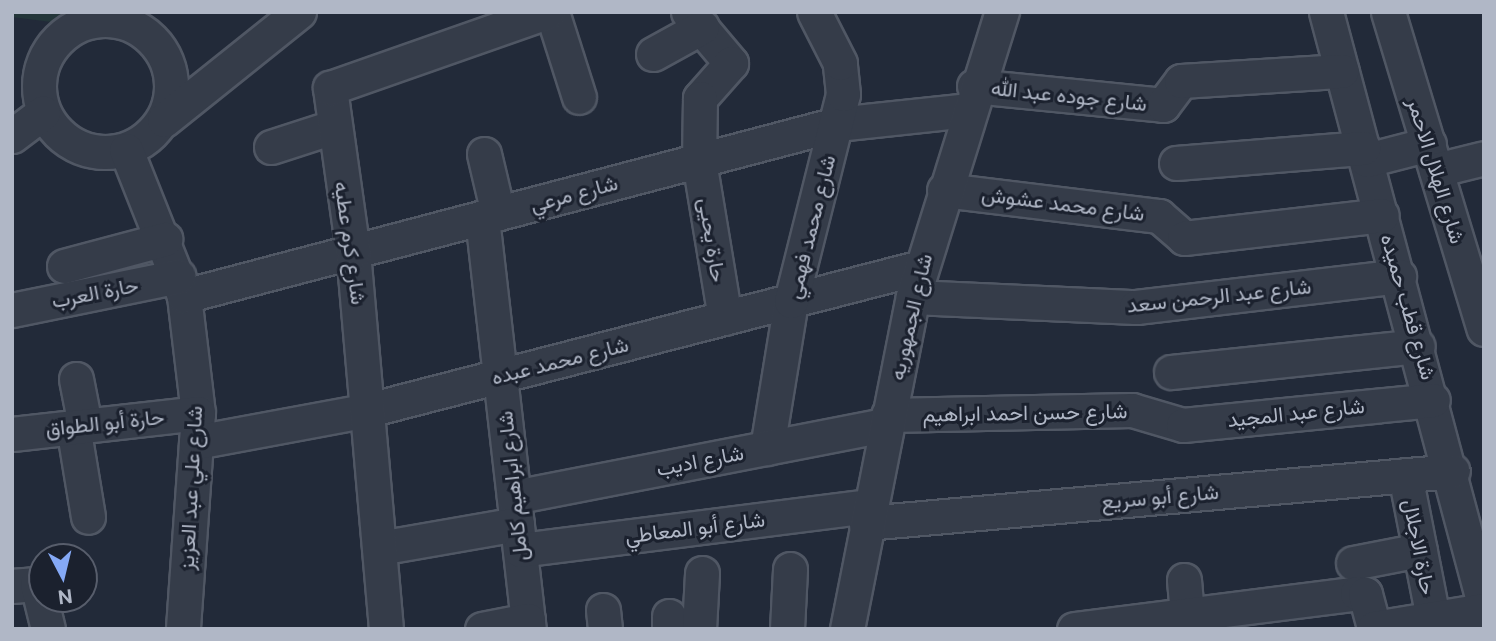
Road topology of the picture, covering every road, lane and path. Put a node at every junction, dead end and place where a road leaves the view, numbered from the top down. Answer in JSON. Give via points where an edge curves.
{"nodes":[{"id":1,"x":299,"y":12,"type":"edge"},
{"id":2,"x":550,"y":12,"type":"edge"},
{"id":3,"x":814,"y":12,"type":"edge"},
{"id":4,"x":1002,"y":12,"type":"edge"},
{"id":5,"x":1325,"y":12,"type":"edge"},
{"id":6,"x":1388,"y":12,"type":"edge"},
{"id":7,"x":139,"y":20,"type":"edge"},
{"id":8,"x":695,"y":20,"type":"edge"},
{"id":9,"x":653,"y":54,"type":"dead end"},
{"id":10,"x":1342,"y":71,"type":"junction"},
{"id":11,"x":25,"y":73,"type":"edge"},
{"id":12,"x":579,"y":97,"type":"dead end"},
{"id":13,"x":970,"y":98,"type":"junction"},
{"id":14,"x":43,"y":113,"type":"junction"},
{"id":15,"x":164,"y":120,"type":"junction"},
{"id":16,"x":837,"y":124,"type":"junction"},
{"id":17,"x":333,"y":127,"type":"junction"},
{"id":18,"x":12,"y":136,"type":"edge"},
{"id":19,"x":271,"y":147,"type":"dead end"},
{"id":20,"x":126,"y":150,"type":"junction"},
{"id":21,"x":484,"y":154,"type":"dead end"},
{"id":22,"x":1365,"y":154,"type":"junction"},
{"id":23,"x":1432,"y":157,"type":"junction"},
{"id":24,"x":1484,"y":158,"type":"edge"},
{"id":25,"x":699,"y":161,"type":"junction"},
{"id":26,"x":1176,"y":163,"type":"dead end"},
{"id":27,"x":944,"y":190,"type":"junction"},
{"id":28,"x":1382,"y":215,"type":"junction"},
{"id":29,"x":490,"y":216,"type":"junction"},
{"id":30,"x":165,"y":239,"type":"junction"},
{"id":31,"x":353,"y":252,"type":"junction"},
{"id":32,"x":64,"y":266,"type":"dead end"},
{"id":33,"x":1399,"y":276,"type":"junction"},
{"id":34,"x":917,"y":282,"type":"junction"},
{"id":35,"x":181,"y":286,"type":"junction"},
{"id":36,"x":791,"y":301,"type":"junction"},
{"id":37,"x":12,"y":310,"type":"edge"},
{"id":38,"x":725,"y":318,"type":"junction"},
{"id":39,"x":1484,"y":329,"type":"edge"},
{"id":40,"x":1418,"y":346,"type":"junction"},
{"id":41,"x":1171,"y":372,"type":"dead end"},
{"id":42,"x":501,"y":376,"type":"junction"},
{"id":43,"x":76,"y":379,"type":"dead end"},
{"id":44,"x":1433,"y":400,"type":"junction"},
{"id":45,"x":368,"y":410,"type":"junction"},
{"id":46,"x":887,"y":420,"type":"junction"},
{"id":47,"x":1160,"y":420,"type":"joint"},
{"id":48,"x":79,"y":425,"type":"junction"},
{"id":49,"x":14,"y":426,"type":"edge"},
{"id":50,"x":197,"y":427,"type":"junction"},
{"id":51,"x":767,"y":448,"type":"junction"},
{"id":52,"x":1453,"y":471,"type":"junction"},
{"id":53,"x":1405,"y":475,"type":"junction"},
{"id":54,"x":868,"y":515,"type":"junction"},
{"id":55,"x":88,"y":517,"type":"dead end"},
{"id":56,"x":517,"y":523,"type":"junction"},
{"id":57,"x":379,"y":548,"type":"junction"},
{"id":58,"x":1420,"y":550,"type":"junction"},
{"id":59,"x":1353,"y":563,"type":"dead end"},
{"id":60,"x":790,"y":569,"type":"dead end"},
{"id":61,"x":702,"y":573,"type":"dead end"},
{"id":62,"x":1184,"y":580,"type":"dead end"},
{"id":63,"x":12,"y":586,"type":"edge"},
{"id":64,"x":1484,"y":604,"type":"edge"},
{"id":65,"x":1484,"y":610,"type":"edge"},
{"id":66,"x":1205,"y":618,"type":"edge"},
{"id":67,"x":1444,"y":621,"type":"edge"},
{"id":68,"x":529,"y":624,"type":"edge"},
{"id":69,"x":679,"y":625,"type":"edge"},
{"id":70,"x":1382,"y":628,"type":"edge"},
{"id":71,"x":48,"y":629,"type":"edge"},
{"id":72,"x":183,"y":629,"type":"edge"},
{"id":73,"x":386,"y":629,"type":"edge"},
{"id":74,"x":482,"y":629,"type":"edge"},
{"id":75,"x":787,"y":629,"type":"edge"},
{"id":76,"x":847,"y":629,"type":"edge"},
{"id":77,"x":1073,"y":629,"type":"edge"}],
"edges":[{"from":1,"to":15,"type":"street"},
{"from":2,"to":12,"type":"street"},
{"from":2,"to":17,"type":"street","name":"شارع كرم عطيه","via":[[340,80],[330,88]]},
{"from":3,"to":16,"type":"street","name":"شارع محمد فهمي","via":[[840,63]]},
{"from":4,"to":13,"type":"street","name":"شارع الجمهوريه"},
{"from":5,"to":10,"type":"street","name":"شارع قطب حميده"},
{"from":6,"to":23,"type":"street","name":"شارع الهلال الاحمر"},
{"from":7,"to":11,"type":"street","via":[[94,20],[73,28]]},
{"from":7,"to":15,"type":"street","via":[[170,68],[172,94]]},
{"from":8,"to":9,"type":"street"},
{"from":8,"to":25,"type":"street","via":[[731,63],[700,98]]},
{"from":10,"to":13,"type":"street","name":"شارع جوده عبد الله","via":[[1181,81],[1163,105]]},
{"from":10,"to":22,"type":"street","name":"شارع قطب حميده"},
{"from":11,"to":14,"type":"street"},
{"from":13,"to":16,"type":"street","name":"شارع مرعي"},
{"from":13,"to":27,"type":"street","name":"شارع الجمهوريه"},
{"from":14,"to":18,"type":"street"},
{"from":14,"to":20,"type":"street","via":[[77,148]]},
{"from":15,"to":20,"type":"street"},
{"from":16,"to":25,"type":"street","name":"شارع مرعي"},
{"from":16,"to":36,"type":"street","name":"شارع محمد فهمي"},
{"from":17,"to":19,"type":"street"},
{"from":17,"to":31,"type":"street","name":"شارع كرم عطيه"},
{"from":20,"to":30,"type":"street","name":"شارع علي عبد العزيز"},
{"from":21,"to":29,"type":"street","name":"شارع ابراهيم كامل"},
{"from":22,"to":23,"type":"street"},
{"from":22,"to":26,"type":"street"},
{"from":22,"to":28,"type":"street","name":"شارع قطب حميده"},
{"from":23,"to":24,"type":"street"},
{"from":23,"to":39,"type":"street","name":"شارع الهلال الاحمر"},
{"from":25,"to":29,"type":"street","name":"شارع مرعي"},
{"from":25,"to":38,"type":"street","name":"حارة يحيى"},
{"from":27,"to":28,"type":"street","name":"شارع محمد عشوش","via":[[1159,216],[1184,238]]},
{"from":27,"to":34,"type":"street","name":"شارع الجمهوريه"},
{"from":28,"to":33,"type":"street","name":"شارع قطب حميده"},
{"from":29,"to":31,"type":"street","name":"شارع مرعي"},
{"from":29,"to":42,"type":"street","name":"شارع ابراهيم كامل"},
{"from":30,"to":32,"type":"street"},
{"from":30,"to":35,"type":"street","name":"شارع علي عبد العزيز"},
{"from":31,"to":35,"type":"street","name":"شارع مرعي"},
{"from":31,"to":45,"type":"street","name":"شارع كرم عطيه"},
{"from":33,"to":34,"type":"street","name":"شارع عبد الرحمن سعد","via":[[1136,307]]},
{"from":33,"to":40,"type":"street","name":"شارع قطب حميده"},
{"from":34,"to":36,"type":"street","name":"شارع محمد عبده"},
{"from":34,"to":46,"type":"street","name":"شارع الجمهوريه"},
{"from":35,"to":37,"type":"street","name":"حارة العرب"},
{"from":35,"to":50,"type":"street","name":"شارع علي عبد العزيز"},
{"from":36,"to":38,"type":"street","name":"شارع محمد عبده"},
{"from":36,"to":51,"type":"street","name":"شارع محمد فهمي"},
{"from":38,"to":42,"type":"street","name":"شارع محمد عبده"},
{"from":40,"to":41,"type":"street"},
{"from":40,"to":44,"type":"street","name":"شارع قطب حميده"},
{"from":42,"to":45,"type":"street","name":"شارع محمد عبده"},
{"from":42,"to":56,"type":"street","name":"شارع ابراهيم كامل"},
{"from":43,"to":48,"type":"street"},
{"from":44,"to":47,"type":"street","name":"شارع عبد المجيد","via":[[1183,425]]},
{"from":44,"to":52,"type":"street","name":"شارع قطب حميده"},
{"from":45,"to":50,"type":"street","name":"شارع محمد عبده"},
{"from":45,"to":57,"type":"street","name":"شارع كرم عطيه"},
{"from":46,"to":47,"type":"street","name":"شارع حسن احمد ابراهيم","via":[[1132,410]]},
{"from":46,"to":51,"type":"street","name":"شارع اديب"},
{"from":46,"to":54,"type":"street","name":"شارع الجمهوريه"},
{"from":48,"to":49,"type":"street","name":"حارة أبو الطواق"},
{"from":48,"to":50,"type":"street","name":"حارة أبو الطواق"},
{"from":48,"to":55,"type":"street"},
{"from":50,"to":72,"type":"street","name":"شارع علي عبد العزيز"},
{"from":51,"to":56,"type":"street","name":"شارع اديب"},
{"from":52,"to":53,"type":"street","name":"شارع أبو سريع"},
{"from":52,"to":64,"type":"street","name":"شارع قطب حميده"},
{"from":53,"to":54,"type":"street","name":"شارع أبو سريع"},
{"from":53,"to":58,"type":"street","name":"حارة الاجلال"},
{"from":54,"to":56,"type":"street","name":"شارع أبو المعاطي"},
{"from":54,"to":76,"type":"street","name":"شارع الجمهوريه"},
{"from":56,"to":57,"type":"street"},
{"from":56,"to":68,"type":"street","name":"شارع ابراهيم كامل"},
{"from":57,"to":73,"type":"street","name":"شارع كرم عطيه"},
{"from":58,"to":59,"type":"street"},
{"from":58,"to":67,"type":"street","name":"حارة الاجلال"},
{"from":60,"to":75,"type":"street"},
{"from":61,"to":69,"type":"street"},
{"from":62,"to":66,"type":"street"},
{"from":63,"to":71,"type":"street","via":[[37,584]]},
{"from":65,"to":67,"type":"street"},
{"from":66,"to":70,"type":"street","via":[[1357,593],[1365,594],[1374,628]]},
{"from":66,"to":77,"type":"street"},
{"from":67,"to":70,"type":"street"},
{"from":68,"to":74,"type":"street"}]}
